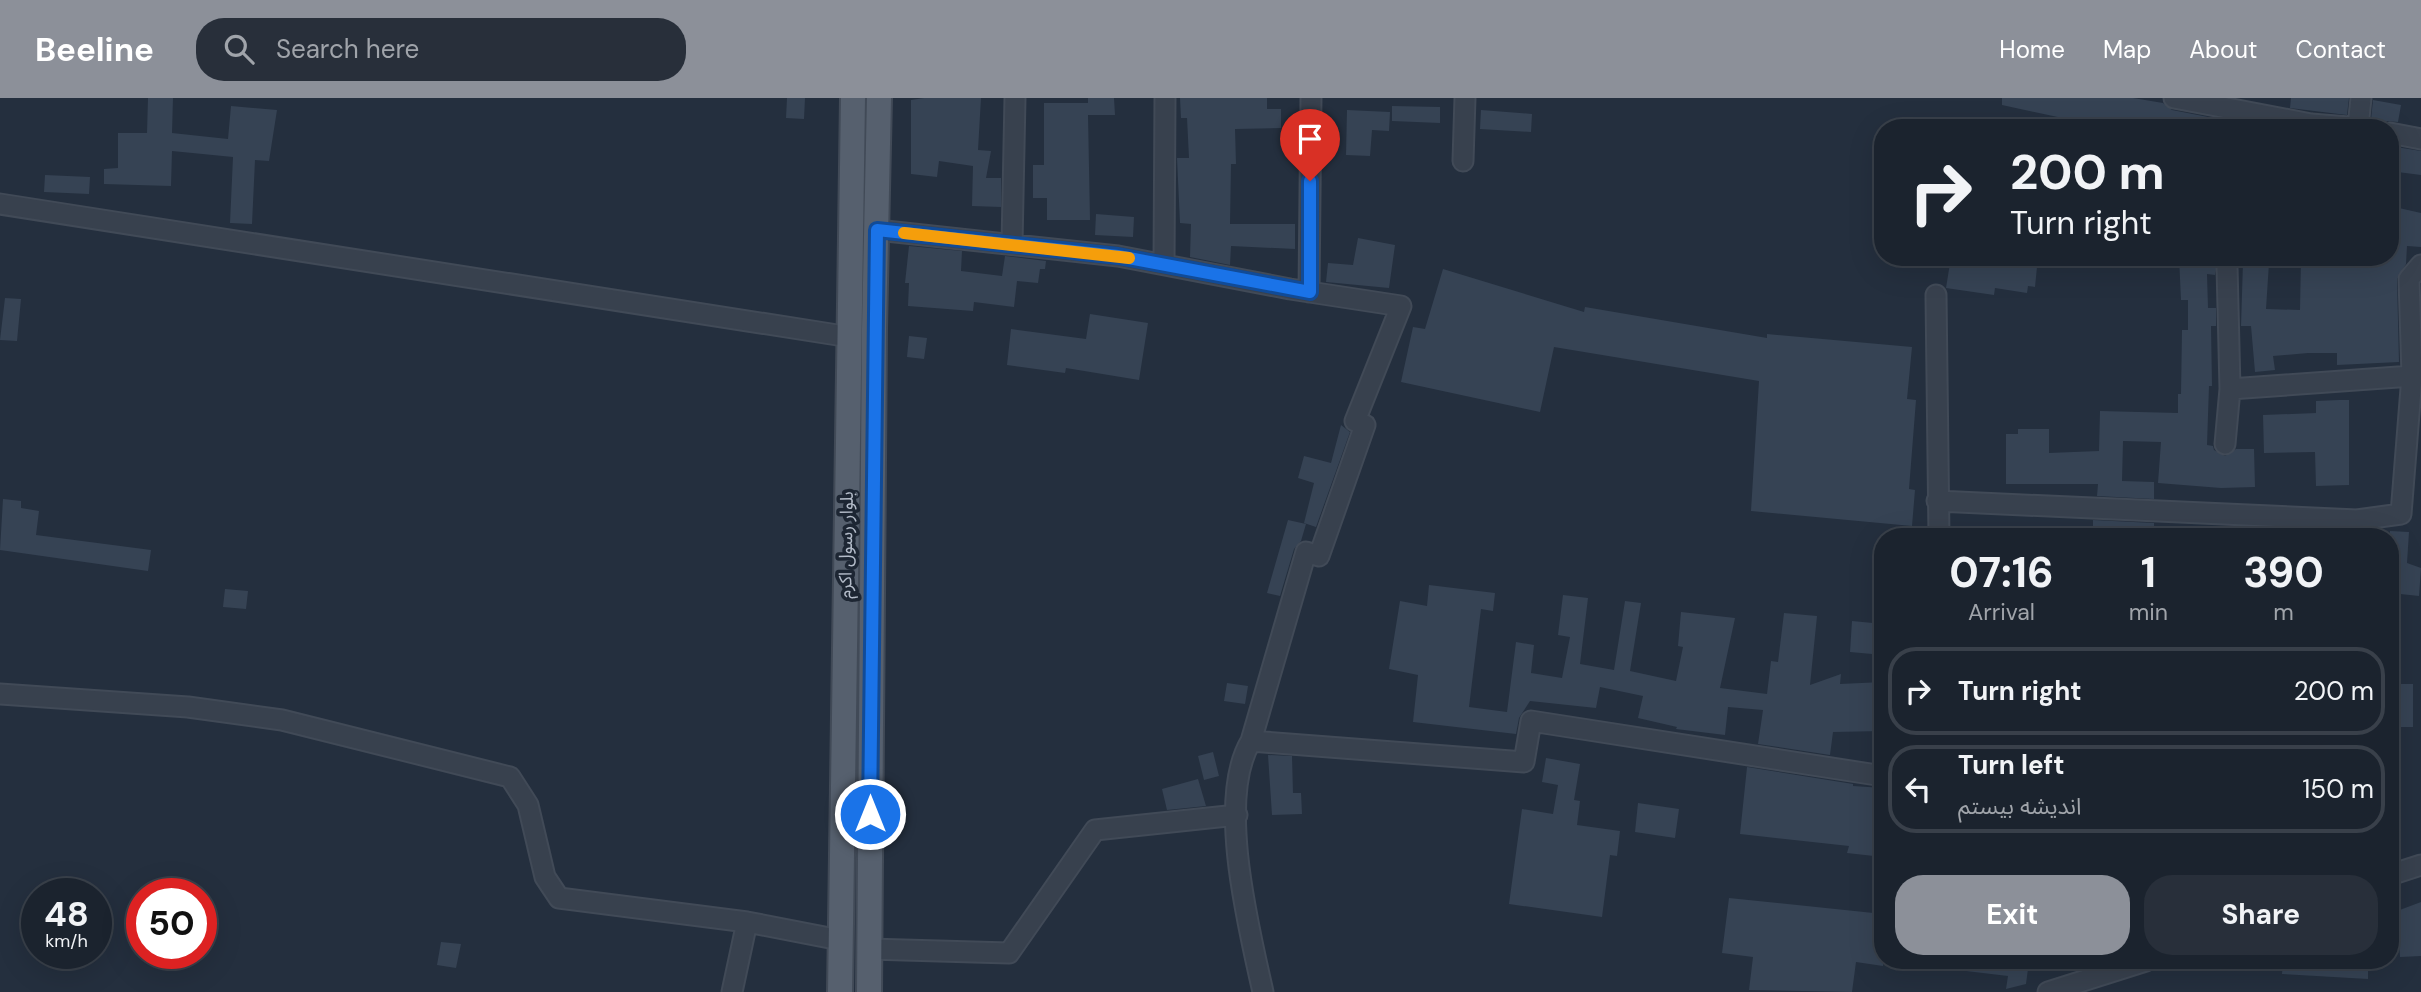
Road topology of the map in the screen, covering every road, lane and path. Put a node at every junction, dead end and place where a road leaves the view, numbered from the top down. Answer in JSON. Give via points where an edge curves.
{"nodes":[{"id":1,"x":853,"y":98,"type":"edge"},
{"id":2,"x":879,"y":98,"type":"edge"},
{"id":3,"x":1015,"y":98,"type":"edge"},
{"id":4,"x":1165,"y":98,"type":"edge"},
{"id":5,"x":1311,"y":98,"type":"edge"},
{"id":6,"x":1465,"y":98,"type":"edge"},
{"id":7,"x":2361,"y":98,"type":"edge"},
{"id":8,"x":2184,"y":99,"type":"edge"},
{"id":9,"x":2286,"y":119,"type":"edge"},
{"id":10,"x":2360,"y":119,"type":"edge"},
{"id":11,"x":2399,"y":135,"type":"edge"},
{"id":12,"x":2421,"y":139,"type":"edge"},
{"id":13,"x":1463,"y":160,"type":"dead end"},
{"id":14,"x":0,"y":204,"type":"edge"},
{"id":15,"x":877,"y":230,"type":"junction"},
{"id":16,"x":1012,"y":244,"type":"junction"},
{"id":17,"x":1164,"y":264,"type":"junction"},
{"id":18,"x":2421,"y":265,"type":"edge"},
{"id":19,"x":2227,"y":266,"type":"dead end"},
{"id":20,"x":1310,"y":292,"type":"junction"},
{"id":21,"x":1936,"y":295,"type":"dead end"},
{"id":22,"x":850,"y":337,"type":"junction"},
{"id":23,"x":2412,"y":376,"type":"junction"},
{"id":24,"x":2230,"y":389,"type":"junction"},
{"id":25,"x":2225,"y":444,"type":"dead end"},
{"id":26,"x":1937,"y":501,"type":"junction"},
{"id":27,"x":1938,"y":528,"type":"edge"},
{"id":28,"x":0,"y":694,"type":"edge"},
{"id":29,"x":1251,"y":741,"type":"junction"},
{"id":30,"x":1874,"y":775,"type":"edge"},
{"id":31,"x":1237,"y":815,"type":"junction"},
{"id":32,"x":2421,"y":865,"type":"edge"},
{"id":33,"x":2399,"y":873,"type":"edge"},
{"id":34,"x":747,"y":922,"type":"junction"},
{"id":35,"x":840,"y":940,"type":"junction"},
{"id":36,"x":869,"y":949,"type":"junction"},
{"id":37,"x":2121,"y":969,"type":"edge"},
{"id":38,"x":732,"y":992,"type":"edge"},
{"id":39,"x":839,"y":992,"type":"edge"},
{"id":40,"x":869,"y":992,"type":"edge"},
{"id":41,"x":1263,"y":992,"type":"edge"},
{"id":42,"x":2048,"y":992,"type":"edge"}],
"edges":[{"from":1,"to":22,"type":"main road","name":"بلوار رسول اکرم"},
{"from":2,"to":15,"type":"main road","name":"بلوار رسول اکرم"},
{"from":3,"to":16,"type":"street"},
{"from":4,"to":17,"type":"street"},
{"from":5,"to":20,"type":"street"},
{"from":6,"to":13,"type":"street"},
{"from":7,"to":10,"type":"street"},
{"from":8,"to":9,"type":"street"},
{"from":11,"to":12,"type":"street"},
{"from":14,"to":22,"type":"street"},
{"from":15,"to":16,"type":"street"},
{"from":15,"to":36,"type":"main road","name":"بلوار رسول اکرم"},
{"from":16,"to":17,"type":"street"},
{"from":17,"to":20,"type":"street"},
{"from":18,"to":23,"type":"street","via":[[2409,279]]},
{"from":19,"to":24,"type":"street"},
{"from":20,"to":29,"type":"street","via":[[1401,306],[1355,421],[1365,425],[1319,556],[1306,552]]},
{"from":21,"to":26,"type":"street"},
{"from":22,"to":35,"type":"main road","name":"بلوار رسول اکرم"},
{"from":23,"to":24,"type":"street"},
{"from":23,"to":26,"type":"street","via":[[2401,514],[2357,520]]},
{"from":24,"to":25,"type":"street"},
{"from":26,"to":27,"type":"street"},
{"from":28,"to":34,"type":"street","via":[[188,707],[282,720],[510,777],[528,806],[545,877],[559,898]]},
{"from":29,"to":30,"type":"street","via":[[1524,762],[1531,721]]},
{"from":29,"to":31,"type":"street","via":[[1241,757]]},
{"from":31,"to":36,"type":"street","via":[[1095,830],[1009,953]]},
{"from":31,"to":41,"type":"street","via":[[1239,888]]},
{"from":32,"to":33,"type":"street"},
{"from":34,"to":35,"type":"street"},
{"from":34,"to":38,"type":"street"},
{"from":35,"to":39,"type":"main road","name":"بلوار رسول اکرم"},
{"from":36,"to":40,"type":"main road","name":"بلوار رسول اکرم"},
{"from":37,"to":42,"type":"street"}]}
